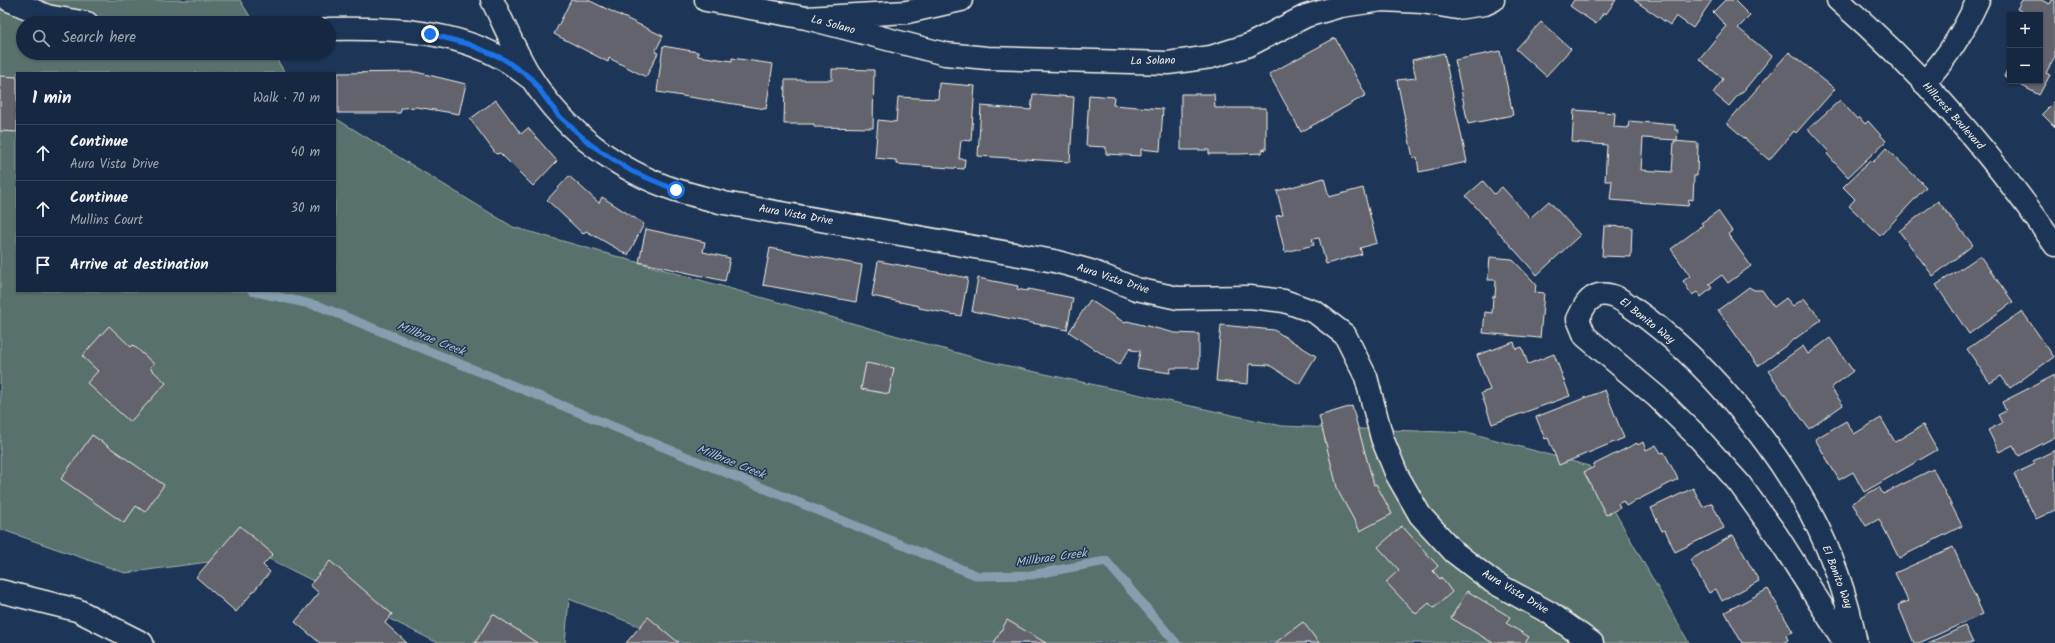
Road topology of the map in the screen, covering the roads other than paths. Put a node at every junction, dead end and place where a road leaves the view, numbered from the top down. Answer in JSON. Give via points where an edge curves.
{"nodes":[{"id":1,"x":9,"y":0,"type":"edge"},
{"id":2,"x":492,"y":0,"type":"edge"},
{"id":3,"x":706,"y":0,"type":"edge"},
{"id":4,"x":961,"y":0,"type":"edge"},
{"id":5,"x":1493,"y":0,"type":"edge"},
{"id":6,"x":1838,"y":0,"type":"edge"},
{"id":7,"x":1978,"y":0,"type":"edge"},
{"id":8,"x":47,"y":16,"type":"edge"},
{"id":9,"x":806,"y":18,"type":"junction"},
{"id":10,"x":336,"y":29,"type":"edge"},
{"id":11,"x":531,"y":78,"type":"junction"},
{"id":12,"x":1924,"y":83,"type":"junction"},
{"id":13,"x":2055,"y":244,"type":"edge"},
{"id":14,"x":0,"y":591,"type":"edge"},
{"id":15,"x":142,"y":643,"type":"edge"},
{"id":16,"x":1592,"y":643,"type":"edge"},
{"id":17,"x":1845,"y":643,"type":"edge"},
{"id":18,"x":1856,"y":643,"type":"edge"}],
"edges":[{"from":1,"to":8,"type":"street"},
{"from":2,"to":11,"type":"street"},
{"from":3,"to":9,"type":"street"},
{"from":4,"to":9,"type":"street","via":[[907,12]]},
{"from":5,"to":9,"type":"street","name":"La Solano","via":[[1485,4],[1457,8],[1422,2],[1382,0],[1340,6],[1306,16],[1249,45],[1211,57],[1168,63],[987,58],[945,54]]},
{"from":6,"to":12,"type":"street","name":"Hillcrest Boulevard"},
{"from":7,"to":12,"type":"street","via":[[1965,28],[1947,56]]},
{"from":10,"to":11,"type":"street","via":[[379,28],[430,34],[468,44],[502,58]]},
{"from":11,"to":16,"type":"street","name":"Aura Vista Drive","via":[[558,115],[590,144],[631,171],[676,190],[724,202],[1054,261],[1092,271],[1136,289],[1178,298],[1250,297],[1284,301],[1315,312],[1345,335],[1366,377],[1382,438],[1397,475],[1420,515],[1454,552],[1493,582],[1550,613]]},
{"from":12,"to":13,"type":"street","name":"Hillcrest Boulevard","via":[[1984,150]]},
{"from":14,"to":15,"type":"street","via":[[77,610]]},
{"from":17,"to":18,"type":"street","name":"El Bonito Way","via":[[1776,534],[1739,483],[1697,436],[1657,397],[1585,336],[1578,319],[1585,304],[1599,295],[1614,296],[1643,316],[1688,354],[1735,404],[1775,455],[1810,512],[1836,569],[1850,613]]}]}
